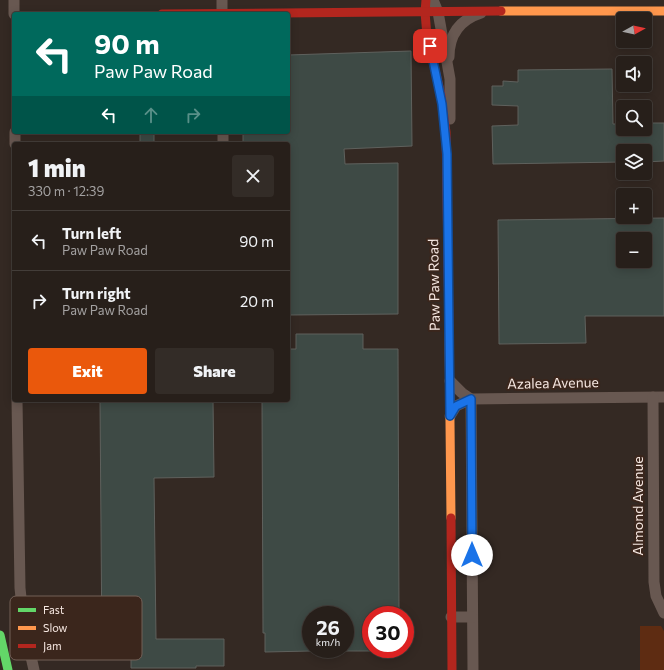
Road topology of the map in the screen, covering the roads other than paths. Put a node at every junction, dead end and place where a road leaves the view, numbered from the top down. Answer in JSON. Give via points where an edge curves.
{"nodes":[{"id":1,"x":14,"y":0,"type":"edge"},
{"id":2,"x":222,"y":0,"type":"edge"},
{"id":3,"x":426,"y":0,"type":"edge"},
{"id":4,"x":433,"y":0,"type":"edge"},
{"id":5,"x":495,"y":11,"type":"junction"},
{"id":6,"x":664,"y":11,"type":"edge"},
{"id":7,"x":14,"y":12,"type":"edge"},
{"id":8,"x":222,"y":12,"type":"edge"},
{"id":9,"x":425,"y":12,"type":"junction"},
{"id":10,"x":438,"y":12,"type":"junction"},
{"id":11,"x":290,"y":13,"type":"edge"},
{"id":12,"x":450,"y":79,"type":"junction"},
{"id":13,"x":447,"y":154,"type":"junction"},
{"id":14,"x":450,"y":381,"type":"junction"},
{"id":15,"x":652,"y":397,"type":"junction"},
{"id":16,"x":664,"y":397,"type":"edge"},
{"id":17,"x":471,"y":399,"type":"junction"},
{"id":18,"x":17,"y":402,"type":"edge"},
{"id":19,"x":450,"y":416,"type":"junction"},
{"id":20,"x":21,"y":596,"type":"edge"},
{"id":21,"x":664,"y":613,"type":"edge"},
{"id":22,"x":451,"y":617,"type":"junction"},
{"id":23,"x":472,"y":617,"type":"junction"},
{"id":24,"x":0,"y":635,"type":"edge"},
{"id":25,"x":32,"y":660,"type":"edge"},
{"id":26,"x":8,"y":670,"type":"edge"},
{"id":27,"x":34,"y":670,"type":"edge"},
{"id":28,"x":452,"y":670,"type":"edge"},
{"id":29,"x":473,"y":670,"type":"edge"}],
"edges":[{"from":1,"to":7,"type":"street"},
{"from":2,"to":8,"type":"street"},
{"from":3,"to":9,"type":"main road","name":"Paw Paw Road"},
{"from":4,"to":10,"type":"street","name":"Paw Paw Road"},
{"from":5,"to":6,"type":"main road"},
{"from":5,"to":10,"type":"main road"},
{"from":5,"to":12,"type":"street","via":[[473,16],[456,30],[449,49]]},
{"from":9,"to":10,"type":"main road"},
{"from":9,"to":11,"type":"main road"},
{"from":9,"to":13,"type":"main road","name":"Paw Paw Road","via":[[442,104]]},
{"from":10,"to":12,"type":"street","name":"Paw Paw Road"},
{"from":12,"to":13,"type":"street","name":"Paw Paw Road","via":[[451,109]]},
{"from":13,"to":14,"type":"main road","name":"Paw Paw Road"},
{"from":14,"to":17,"type":"street"},
{"from":14,"to":19,"type":"main road","name":"Paw Paw Road"},
{"from":15,"to":16,"type":"street","name":"Azalea Avenue"},
{"from":15,"to":17,"type":"street","name":"Azalea Avenue"},
{"from":15,"to":21,"type":"street","name":"Almond Avenue","via":[[654,582],[656,596]]},
{"from":17,"to":19,"type":"street","via":[[456,406]]},
{"from":17,"to":23,"type":"street"},
{"from":18,"to":20,"type":"street"},
{"from":19,"to":22,"type":"main road","name":"Paw Paw Road"},
{"from":22,"to":23,"type":"street"},
{"from":22,"to":28,"type":"main road","name":"Paw Paw Road"},
{"from":23,"to":29,"type":"street"},
{"from":24,"to":26,"type":"main road"},
{"from":25,"to":27,"type":"street"}]}
